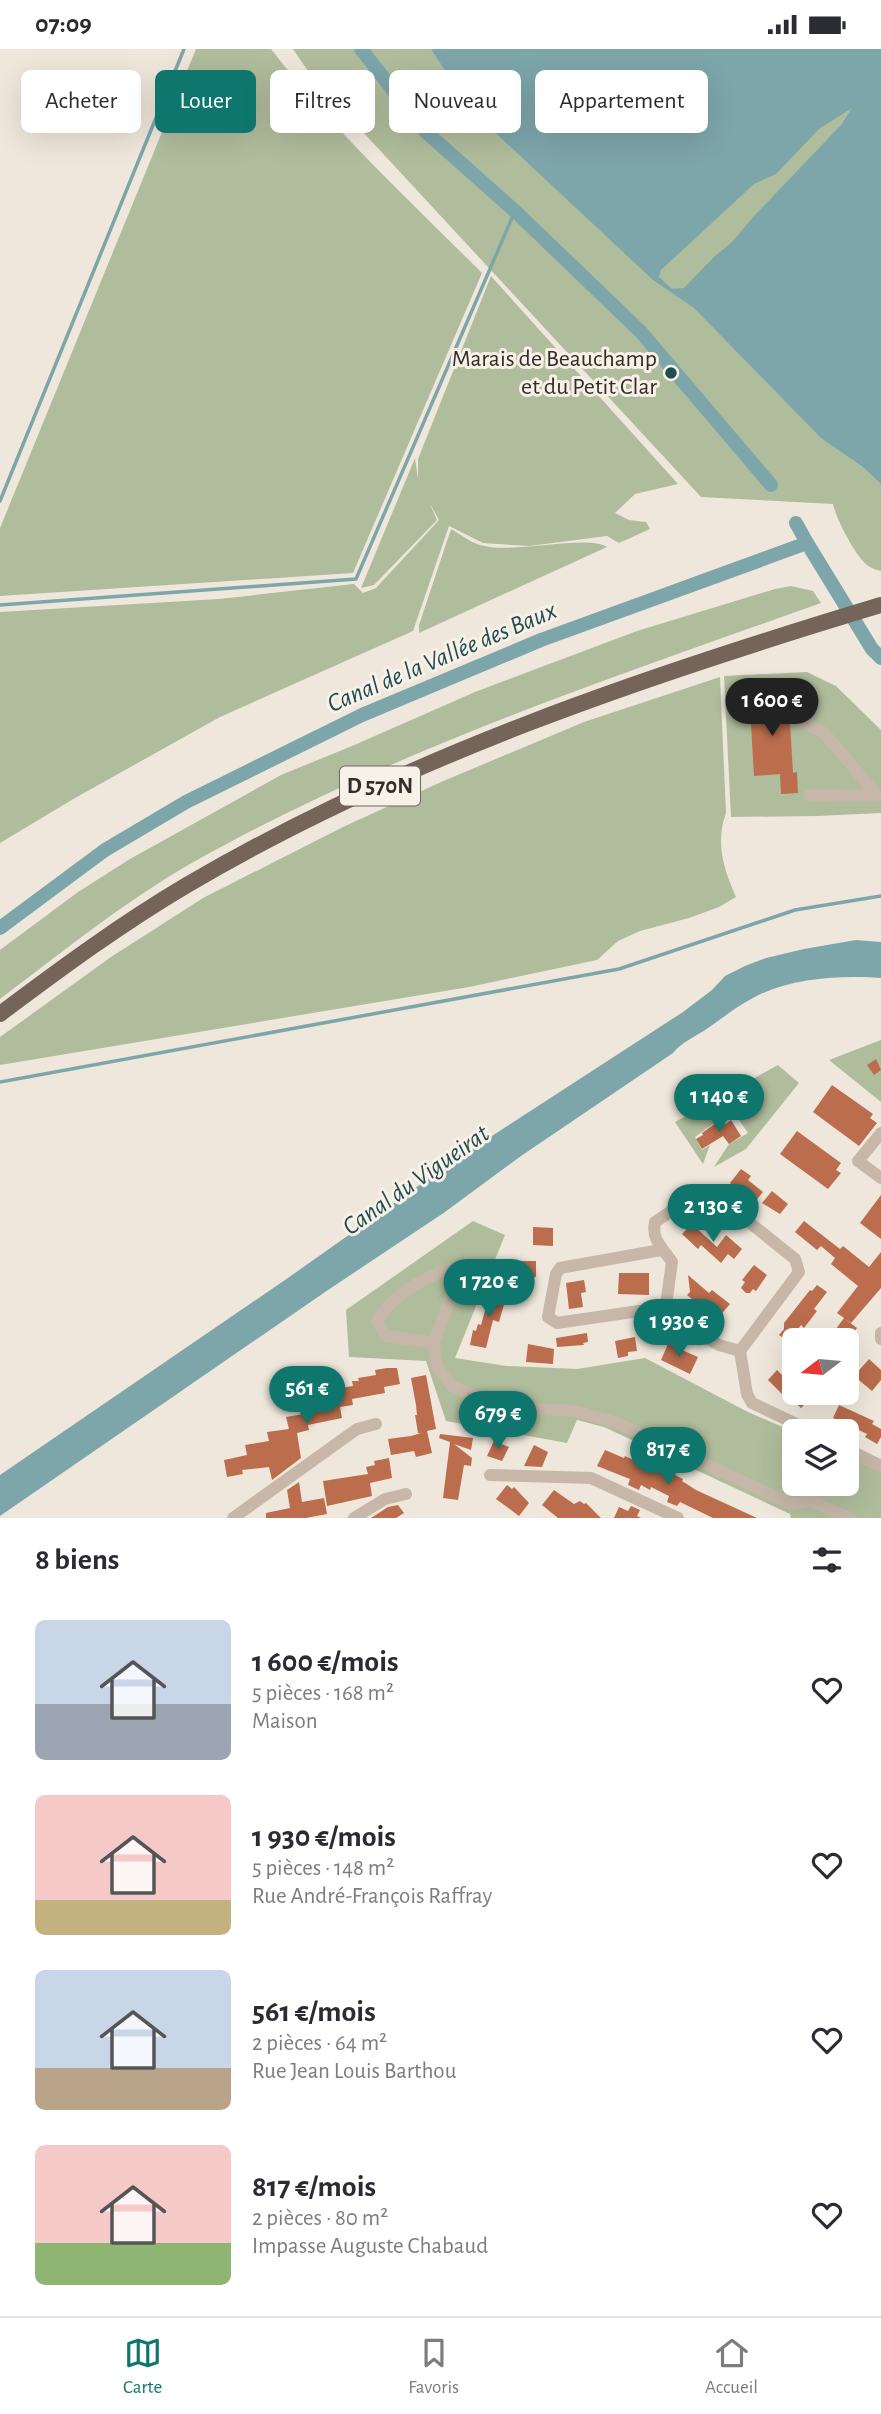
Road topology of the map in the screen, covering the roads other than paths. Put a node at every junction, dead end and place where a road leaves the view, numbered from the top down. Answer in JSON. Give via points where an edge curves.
{"nodes":[{"id":1,"x":881,"y":605,"type":"edge"},
{"id":2,"x":789,"y":713,"type":"dead end"},
{"id":3,"x":810,"y":795,"type":"dead end"},
{"id":4,"x":879,"y":795,"type":"edge"},
{"id":5,"x":0,"y":1014,"type":"edge"},
{"id":6,"x":881,"y":1133,"type":"edge"},
{"id":7,"x":881,"y":1178,"type":"edge"},
{"id":8,"x":662,"y":1250,"type":"junction"},
{"id":9,"x":670,"y":1317,"type":"junction"},
{"id":10,"x":881,"y":1333,"type":"edge"},
{"id":11,"x":881,"y":1339,"type":"edge"},
{"id":12,"x":434,"y":1343,"type":"junction"},
{"id":13,"x":740,"y":1351,"type":"junction"},
{"id":14,"x":786,"y":1419,"type":"edge"},
{"id":15,"x":376,"y":1424,"type":"dead end"},
{"id":16,"x":859,"y":1455,"type":"edge"},
{"id":17,"x":881,"y":1466,"type":"edge"},
{"id":18,"x":490,"y":1475,"type":"dead end"},
{"id":19,"x":406,"y":1493,"type":"dead end"},
{"id":20,"x":233,"y":1518,"type":"edge"},
{"id":21,"x":354,"y":1518,"type":"edge"},
{"id":22,"x":678,"y":1518,"type":"edge"},
{"id":23,"x":850,"y":1518,"type":"edge"}],
"edges":[{"from":1,"to":5,"type":"main road","number":"D 570N","via":[[620,688],[352,799],[186,885],[70,961]]},
{"from":2,"to":4,"type":"street","via":[[824,733]]},
{"from":3,"to":4,"type":"street"},
{"from":6,"to":7,"type":"street","via":[[858,1161]]},
{"from":8,"to":9,"type":"street","via":[[672,1262],[666,1305]]},
{"from":8,"to":9,"type":"street","via":[[560,1268],[548,1317],[557,1323],[639,1311]]},
{"from":8,"to":13,"type":"street","via":[[653,1232],[655,1223],[703,1189],[795,1259],[799,1272]]},
{"from":9,"to":13,"type":"street","via":[[719,1345]]},
{"from":10,"to":11,"type":"street"},
{"from":12,"to":12,"type":"street","via":[[455,1285],[451,1268],[426,1277],[387,1305],[377,1321],[386,1336]]},
{"from":12,"to":23,"type":"street","via":[[437,1367],[452,1386],[522,1408],[575,1411],[617,1423],[791,1504],[810,1501]]},
{"from":13,"to":14,"type":"street","via":[[752,1403]]},
{"from":15,"to":20,"type":"street","via":[[357,1429]]},
{"from":16,"to":17,"type":"street"},
{"from":18,"to":22,"type":"street","via":[[592,1478]]},
{"from":19,"to":21,"type":"street","via":[[385,1499]]}]}
